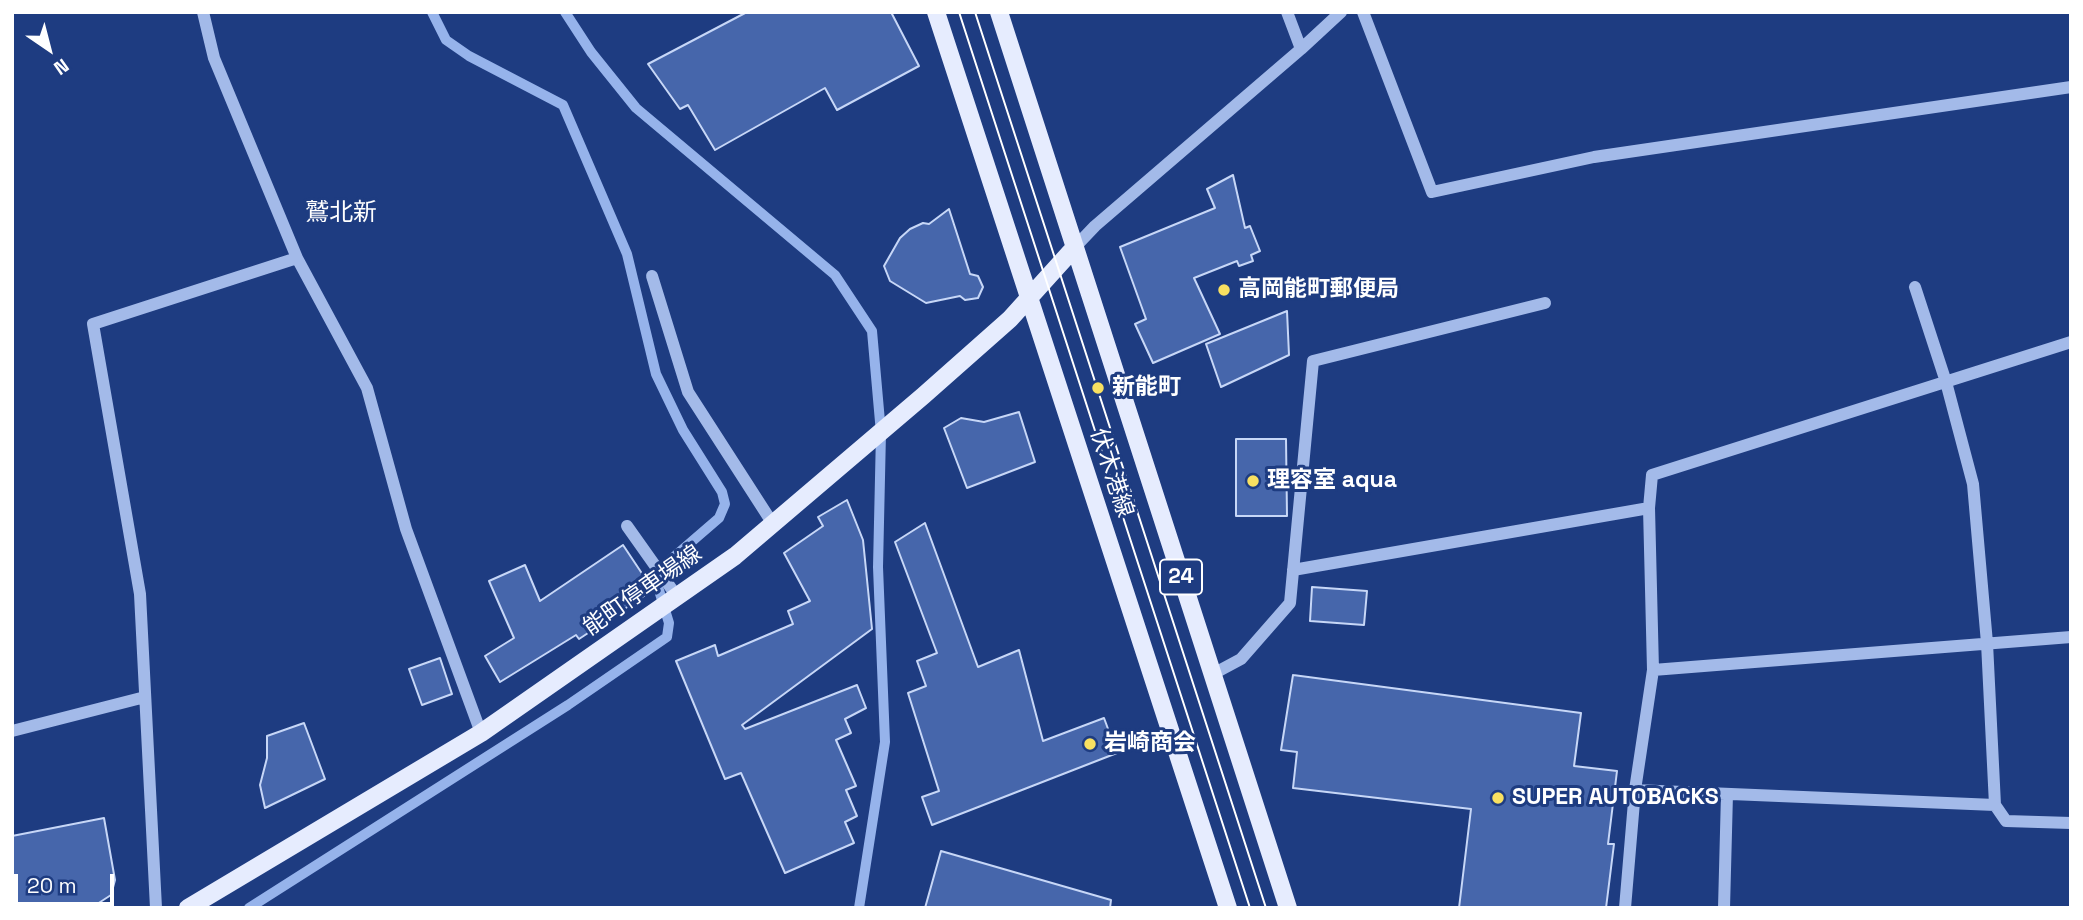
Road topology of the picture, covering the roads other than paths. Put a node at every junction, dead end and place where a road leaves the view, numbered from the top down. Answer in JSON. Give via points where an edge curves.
{"nodes":[{"id":1,"x":203,"y":12,"type":"edge"},
{"id":2,"x":936,"y":12,"type":"edge"},
{"id":3,"x":999,"y":12,"type":"edge"},
{"id":4,"x":1287,"y":12,"type":"edge"},
{"id":5,"x":1341,"y":12,"type":"edge"},
{"id":6,"x":1363,"y":12,"type":"edge"},
{"id":7,"x":1301,"y":50,"type":"junction"},
{"id":8,"x":2071,"y":87,"type":"edge"},
{"id":9,"x":1075,"y":247,"type":"junction"},
{"id":10,"x":297,"y":258,"type":"junction"},
{"id":11,"x":652,"y":276,"type":"dead end"},
{"id":12,"x":1915,"y":287,"type":"dead end"},
{"id":13,"x":1028,"y":297,"type":"junction"},
{"id":14,"x":1545,"y":303,"type":"dead end"},
{"id":15,"x":2071,"y":342,"type":"edge"},
{"id":16,"x":1946,"y":382,"type":"junction"},
{"id":17,"x":1649,"y":508,"type":"junction"},
{"id":18,"x":773,"y":524,"type":"junction"},
{"id":19,"x":627,"y":526,"type":"dead end"},
{"id":20,"x":1293,"y":570,"type":"junction"},
{"id":21,"x":678,"y":598,"type":"junction"},
{"id":22,"x":2071,"y":637,"type":"edge"},
{"id":23,"x":1987,"y":643,"type":"junction"},
{"id":24,"x":1653,"y":670,"type":"junction"},
{"id":25,"x":1213,"y":674,"type":"junction"},
{"id":26,"x":145,"y":697,"type":"junction"},
{"id":27,"x":12,"y":731,"type":"edge"},
{"id":28,"x":481,"y":733,"type":"junction"},
{"id":29,"x":1635,"y":790,"type":"junction"},
{"id":30,"x":1727,"y":794,"type":"junction"},
{"id":31,"x":1994,"y":806,"type":"junction"},
{"id":32,"x":2071,"y":823,"type":"edge"},
{"id":33,"x":156,"y":908,"type":"edge"},
{"id":34,"x":188,"y":908,"type":"edge"},
{"id":35,"x":1228,"y":908,"type":"edge"},
{"id":36,"x":1288,"y":908,"type":"edge"},
{"id":37,"x":1625,"y":908,"type":"edge"},
{"id":38,"x":1724,"y":908,"type":"edge"}],
"edges":[{"from":1,"to":10,"type":"street","via":[[214,58]]},
{"from":2,"to":13,"type":"main road","name":"伏木港線","number":"24"},
{"from":3,"to":9,"type":"main road","name":"伏木港線","number":"24"},
{"from":4,"to":7,"type":"street"},
{"from":5,"to":7,"type":"street"},
{"from":6,"to":8,"type":"street","via":[[1432,192],[1594,157]]},
{"from":7,"to":9,"type":"street"},
{"from":9,"to":13,"type":"main road","name":"能町停車場線"},
{"from":9,"to":25,"type":"main road","name":"伏木港線","number":"24"},
{"from":10,"to":26,"type":"street","via":[[93,324],[140,594]]},
{"from":10,"to":28,"type":"street","via":[[367,388],[406,529]]},
{"from":11,"to":18,"type":"street","via":[[688,392]]},
{"from":12,"to":16,"type":"street"},
{"from":13,"to":18,"type":"main road","name":"能町停車場線","via":[[1010,319]]},
{"from":13,"to":35,"type":"main road","name":"伏木港線","number":"24"},
{"from":14,"to":20,"type":"street","via":[[1313,360]]},
{"from":15,"to":16,"type":"street"},
{"from":16,"to":17,"type":"street","via":[[1651,475]]},
{"from":16,"to":23,"type":"street","via":[[1973,484]]},
{"from":17,"to":20,"type":"street"},
{"from":17,"to":24,"type":"street"},
{"from":18,"to":21,"type":"main road","name":"能町停車場線"},
{"from":19,"to":21,"type":"street"},
{"from":20,"to":25,"type":"street","via":[[1290,603],[1241,659]]},
{"from":21,"to":28,"type":"main road","name":"能町停車場線"},
{"from":22,"to":23,"type":"street"},
{"from":23,"to":24,"type":"street"},
{"from":23,"to":31,"type":"street"},
{"from":24,"to":29,"type":"street"},
{"from":25,"to":36,"type":"main road","name":"伏木港線","number":"24"},
{"from":26,"to":27,"type":"street"},
{"from":26,"to":33,"type":"street"},
{"from":28,"to":34,"type":"main road","name":"能町停車場線"},
{"from":29,"to":30,"type":"street"},
{"from":29,"to":37,"type":"street"},
{"from":30,"to":31,"type":"street"},
{"from":30,"to":38,"type":"street"},
{"from":31,"to":32,"type":"street","via":[[2006,821]]}]}
